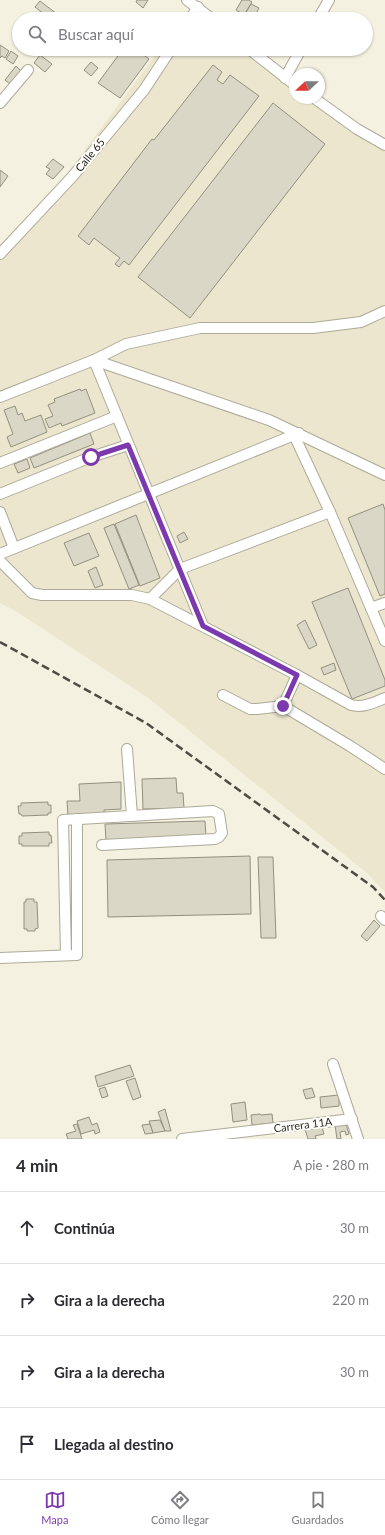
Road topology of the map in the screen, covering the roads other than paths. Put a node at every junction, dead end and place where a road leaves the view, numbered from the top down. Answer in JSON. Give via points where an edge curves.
{"nodes":[{"id":1,"x":187,"y":0,"type":"edge"},
{"id":2,"x":329,"y":0,"type":"edge"},
{"id":3,"x":198,"y":7,"type":"junction"},
{"id":4,"x":195,"y":12,"type":"edge"},
{"id":5,"x":204,"y":12,"type":"edge"},
{"id":6,"x":322,"y":12,"type":"edge"},
{"id":7,"x":166,"y":56,"type":"edge"},
{"id":8,"x":258,"y":56,"type":"edge"},
{"id":9,"x":297,"y":56,"type":"edge"},
{"id":10,"x":28,"y":70,"type":"dead end"},
{"id":11,"x":285,"y":78,"type":"junction"},
{"id":12,"x":289,"y":81,"type":"edge"},
{"id":13,"x":0,"y":103,"type":"edge"},
{"id":14,"x":322,"y":104,"type":"edge"},
{"id":15,"x":385,"y":145,"type":"edge"},
{"id":16,"x":0,"y":254,"type":"edge"},
{"id":17,"x":385,"y":311,"type":"edge"},
{"id":18,"x":94,"y":360,"type":"junction"},
{"id":19,"x":0,"y":397,"type":"edge"},
{"id":20,"x":117,"y":416,"type":"junction"},
{"id":21,"x":296,"y":434,"type":"junction"},
{"id":22,"x":128,"y":445,"type":"junction"},
{"id":23,"x":0,"y":463,"type":"edge"},
{"id":24,"x":385,"y":475,"type":"edge"},
{"id":25,"x":0,"y":494,"type":"edge"},
{"id":26,"x":149,"y":494,"type":"junction"},
{"id":27,"x":0,"y":512,"type":"edge"},
{"id":28,"x":330,"y":512,"type":"junction"},
{"id":29,"x":14,"y":548,"type":"junction"},
{"id":30,"x":0,"y":554,"type":"edge"},
{"id":31,"x":0,"y":561,"type":"edge"},
{"id":32,"x":180,"y":569,"type":"junction"},
{"id":33,"x":150,"y":599,"type":"junction"},
{"id":34,"x":385,"y":603,"type":"edge"},
{"id":35,"x":371,"y":608,"type":"junction"},
{"id":36,"x":203,"y":626,"type":"junction"},
{"id":37,"x":385,"y":641,"type":"edge"},
{"id":38,"x":297,"y":675,"type":"junction"},
{"id":39,"x":223,"y":695,"type":"dead end"},
{"id":40,"x":385,"y":698,"type":"edge"},
{"id":41,"x":283,"y":706,"type":"junction"},
{"id":42,"x":127,"y":749,"type":"dead end"},
{"id":43,"x":385,"y":769,"type":"edge"},
{"id":44,"x":132,"y":816,"type":"junction"},
{"id":45,"x":77,"y":819,"type":"junction"},
{"id":46,"x":102,"y":845,"type":"dead end"},
{"id":47,"x":66,"y":956,"type":"junction"},
{"id":48,"x":0,"y":958,"type":"edge"},
{"id":49,"x":332,"y":1064,"type":"dead end"},
{"id":50,"x":352,"y":1119,"type":"junction"},
{"id":51,"x":226,"y":1137,"type":"edge"},
{"id":52,"x":182,"y":1139,"type":"edge"},
{"id":53,"x":358,"y":1139,"type":"edge"}],
"edges":[{"from":1,"to":3,"type":"street"},
{"from":2,"to":6,"type":"street"},
{"from":3,"to":4,"type":"street"},
{"from":3,"to":5,"type":"street"},
{"from":7,"to":16,"type":"street","name":"Calle 65","via":[[144,90],[72,177]]},
{"from":8,"to":11,"type":"street"},
{"from":9,"to":11,"type":"street"},
{"from":10,"to":13,"type":"street"},
{"from":11,"to":12,"type":"street"},
{"from":14,"to":15,"type":"street"},
{"from":17,"to":18,"type":"street","via":[[361,322],[313,328],[200,328],[126,344]]},
{"from":18,"to":19,"type":"street"},
{"from":18,"to":20,"type":"street"},
{"from":18,"to":21,"type":"street","via":[[269,420]]},
{"from":20,"to":22,"type":"street"},
{"from":20,"to":23,"type":"street"},
{"from":21,"to":24,"type":"street"},
{"from":21,"to":26,"type":"street"},
{"from":21,"to":28,"type":"street"},
{"from":22,"to":25,"type":"street","via":[[91,457]]},
{"from":22,"to":26,"type":"street"},
{"from":26,"to":29,"type":"street"},
{"from":26,"to":32,"type":"street"},
{"from":27,"to":29,"type":"street"},
{"from":28,"to":32,"type":"street"},
{"from":28,"to":35,"type":"street"},
{"from":29,"to":30,"type":"street"},
{"from":31,"to":33,"type":"street","via":[[32,593],[132,595]]},
{"from":32,"to":33,"type":"street"},
{"from":32,"to":36,"type":"street"},
{"from":33,"to":36,"type":"street"},
{"from":34,"to":35,"type":"street"},
{"from":35,"to":37,"type":"street"},
{"from":36,"to":38,"type":"street"},
{"from":38,"to":40,"type":"street","via":[[350,704],[367,705]]},
{"from":38,"to":41,"type":"street"},
{"from":39,"to":41,"type":"street","via":[[250,709]]},
{"from":41,"to":43,"type":"street"},
{"from":42,"to":44,"type":"street"},
{"from":44,"to":45,"type":"street"},
{"from":44,"to":46,"type":"street","via":[[213,811],[219,814],[222,833],[215,839]]},
{"from":45,"to":47,"type":"street","via":[[77,955]]},
{"from":45,"to":47,"type":"street","via":[[63,820]]},
{"from":47,"to":48,"type":"street"},
{"from":49,"to":50,"type":"street"},
{"from":50,"to":51,"type":"street","name":"Carrera 11A"},
{"from":50,"to":53,"type":"street"},
{"from":51,"to":52,"type":"street","name":"Carrera 11A"}]}
